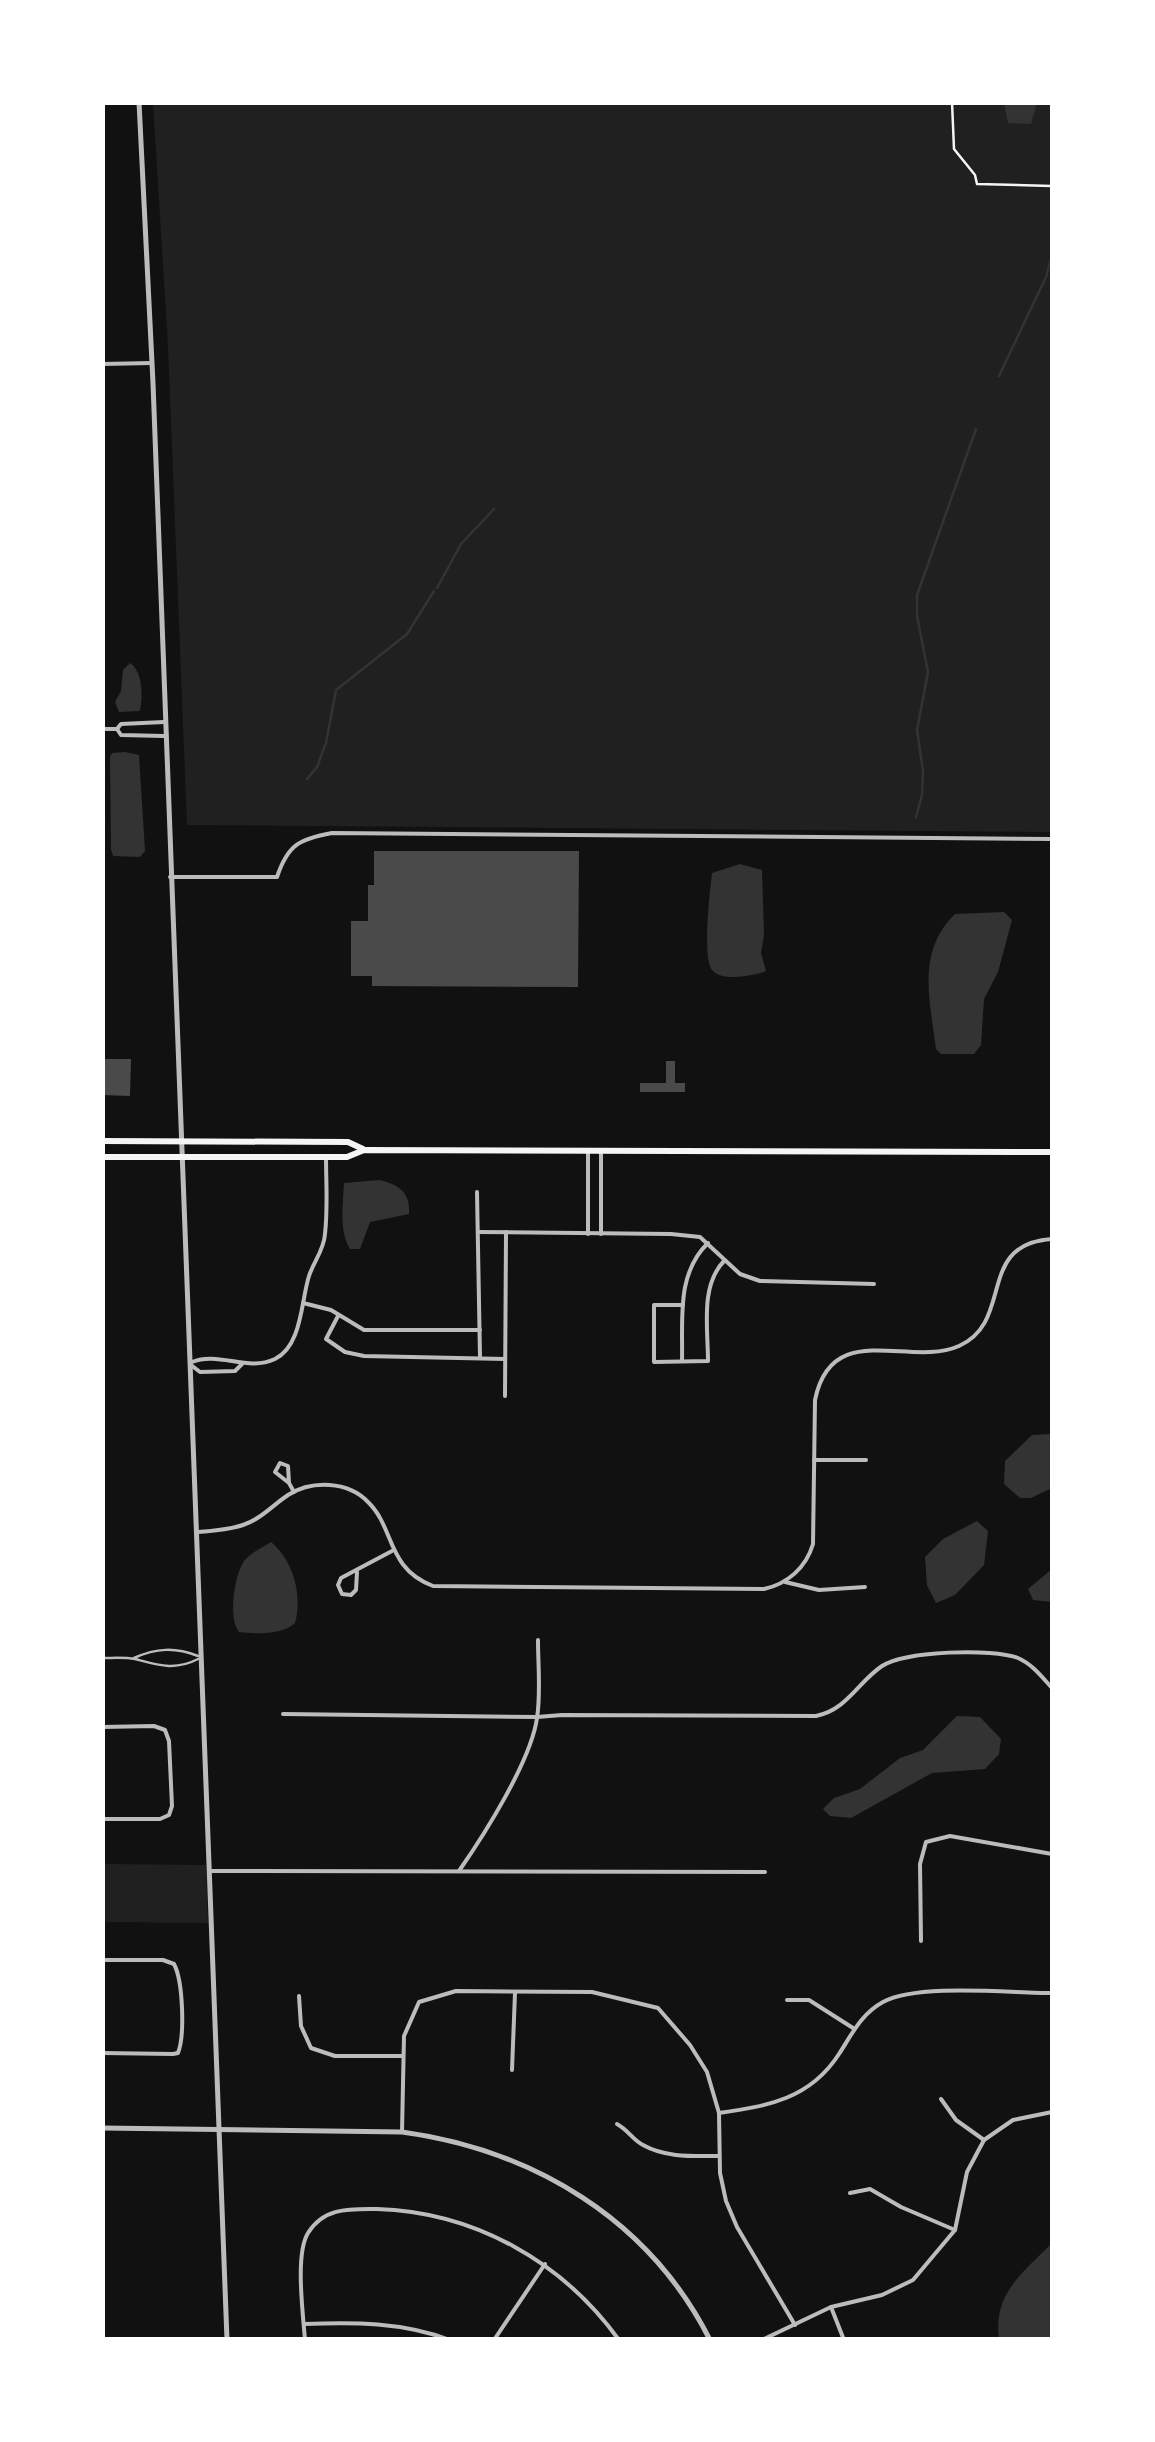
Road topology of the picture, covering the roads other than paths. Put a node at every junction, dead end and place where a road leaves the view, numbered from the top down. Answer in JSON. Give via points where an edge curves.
{"nodes":[{"id":1,"x":139,"y":102,"type":"edge"},
{"id":2,"x":152,"y":363,"type":"junction"},
{"id":3,"x":102,"y":364,"type":"edge"},
{"id":4,"x":164,"y":722,"type":"junction"},
{"id":5,"x":102,"y":729,"type":"edge"},
{"id":6,"x":117,"y":729,"type":"junction"},
{"id":7,"x":164,"y":736,"type":"junction"},
{"id":8,"x":1052,"y":839,"type":"edge"},
{"id":9,"x":170,"y":877,"type":"junction"},
{"id":10,"x":102,"y":1141,"type":"edge"},
{"id":11,"x":180,"y":1142,"type":"junction"},
{"id":12,"x":364,"y":1150,"type":"junction"},
{"id":13,"x":588,"y":1150,"type":"junction"},
{"id":14,"x":601,"y":1150,"type":"junction"},
{"id":15,"x":1052,"y":1152,"type":"edge"},
{"id":16,"x":102,"y":1156,"type":"edge"},
{"id":17,"x":326,"y":1156,"type":"junction"},
{"id":18,"x":181,"y":1157,"type":"junction"},
{"id":19,"x":477,"y":1192,"type":"dead end"},
{"id":20,"x":478,"y":1232,"type":"junction"},
{"id":21,"x":506,"y":1232,"type":"junction"},
{"id":22,"x":588,"y":1234,"type":"junction"},
{"id":23,"x":601,"y":1234,"type":"junction"},
{"id":24,"x":1052,"y":1239,"type":"edge"},
{"id":25,"x":708,"y":1243,"type":"junction"},
{"id":26,"x":724,"y":1260,"type":"junction"},
{"id":27,"x":874,"y":1284,"type":"dead end"},
{"id":28,"x":303,"y":1303,"type":"junction"},
{"id":29,"x":683,"y":1305,"type":"junction"},
{"id":30,"x":338,"y":1316,"type":"junction"},
{"id":31,"x":480,"y":1330,"type":"junction"},
{"id":32,"x":480,"y":1358,"type":"junction"},
{"id":33,"x":505,"y":1359,"type":"junction"},
{"id":34,"x":682,"y":1362,"type":"junction"},
{"id":35,"x":189,"y":1364,"type":"junction"},
{"id":36,"x":242,"y":1364,"type":"junction"},
{"id":37,"x":505,"y":1396,"type":"dead end"},
{"id":38,"x":814,"y":1460,"type":"junction"},
{"id":39,"x":866,"y":1460,"type":"dead end"},
{"id":40,"x":289,"y":1483,"type":"dead end"},
{"id":41,"x":294,"y":1492,"type":"junction"},
{"id":42,"x":196,"y":1532,"type":"junction"},
{"id":43,"x":392,"y":1551,"type":"junction"},
{"id":44,"x":357,"y":1572,"type":"junction"},
{"id":45,"x":785,"y":1582,"type":"junction"},
{"id":46,"x":865,"y":1587,"type":"dead end"},
{"id":47,"x":538,"y":1640,"type":"dead end"},
{"id":48,"x":201,"y":1657,"type":"junction"},
{"id":49,"x":102,"y":1658,"type":"edge"},
{"id":50,"x":132,"y":1658,"type":"junction"},
{"id":51,"x":1052,"y":1688,"type":"edge"},
{"id":52,"x":283,"y":1714,"type":"dead end"},
{"id":53,"x":537,"y":1718,"type":"junction"},
{"id":54,"x":102,"y":1726,"type":"edge"},
{"id":55,"x":102,"y":1819,"type":"edge"},
{"id":56,"x":1052,"y":1854,"type":"edge"},
{"id":57,"x":209,"y":1871,"type":"junction"},
{"id":58,"x":459,"y":1872,"type":"junction"},
{"id":59,"x":765,"y":1872,"type":"dead end"},
{"id":60,"x":921,"y":1941,"type":"dead end"},
{"id":61,"x":102,"y":1960,"type":"edge"},
{"id":62,"x":515,"y":1993,"type":"junction"},
{"id":63,"x":1052,"y":1993,"type":"edge"},
{"id":64,"x":299,"y":1996,"type":"dead end"},
{"id":65,"x":787,"y":2000,"type":"dead end"},
{"id":66,"x":853,"y":2028,"type":"junction"},
{"id":67,"x":102,"y":2054,"type":"edge"},
{"id":68,"x":402,"y":2056,"type":"junction"},
{"id":69,"x":512,"y":2070,"type":"dead end"},
{"id":70,"x":941,"y":2098,"type":"dead end"},
{"id":71,"x":1052,"y":2112,"type":"edge"},
{"id":72,"x":719,"y":2113,"type":"junction"},
{"id":73,"x":617,"y":2124,"type":"dead end"},
{"id":74,"x":102,"y":2128,"type":"edge"},
{"id":75,"x":220,"y":2128,"type":"junction"},
{"id":76,"x":402,"y":2132,"type":"junction"},
{"id":77,"x":984,"y":2140,"type":"junction"},
{"id":78,"x":719,"y":2156,"type":"junction"},
{"id":79,"x":850,"y":2193,"type":"dead end"},
{"id":80,"x":955,"y":2230,"type":"junction"},
{"id":81,"x":545,"y":2264,"type":"junction"},
{"id":82,"x":831,"y":2307,"type":"junction"},
{"id":83,"x":304,"y":2324,"type":"junction"},
{"id":84,"x":795,"y":2325,"type":"junction"},
{"id":85,"x":227,"y":2340,"type":"edge"},
{"id":86,"x":304,"y":2340,"type":"edge"},
{"id":87,"x":450,"y":2340,"type":"edge"},
{"id":88,"x":494,"y":2340,"type":"edge"},
{"id":89,"x":619,"y":2340,"type":"edge"},
{"id":90,"x":710,"y":2340,"type":"edge"},
{"id":91,"x":762,"y":2340,"type":"edge"},
{"id":92,"x":844,"y":2340,"type":"edge"}],
"edges":[{"from":1,"to":2,"type":"street"},
{"from":2,"to":3,"type":"street"},
{"from":2,"to":4,"type":"street"},
{"from":4,"to":6,"type":"street"},
{"from":4,"to":7,"type":"street"},
{"from":5,"to":6,"type":"street"},
{"from":6,"to":7,"type":"street","via":[[120,735]]},
{"from":7,"to":9,"type":"street"},
{"from":8,"to":9,"type":"street","via":[[332,833],[300,840],[277,877]]},
{"from":9,"to":11,"type":"street"},
{"from":10,"to":11,"type":"main road"},
{"from":11,"to":12,"type":"main road","via":[[348,1142]]},
{"from":11,"to":18,"type":"street"},
{"from":12,"to":13,"type":"main road"},
{"from":12,"to":17,"type":"main road"},
{"from":13,"to":14,"type":"main road"},
{"from":13,"to":22,"type":"street"},
{"from":14,"to":15,"type":"main road"},
{"from":14,"to":23,"type":"street"},
{"from":16,"to":18,"type":"main road"},
{"from":17,"to":18,"type":"main road"},
{"from":17,"to":28,"type":"street","via":[[325,1237]]},
{"from":18,"to":35,"type":"street"},
{"from":19,"to":20,"type":"street"},
{"from":20,"to":21,"type":"street"},
{"from":20,"to":31,"type":"street"},
{"from":21,"to":22,"type":"street"},
{"from":21,"to":33,"type":"street"},
{"from":22,"to":23,"type":"street"},
{"from":23,"to":25,"type":"street","via":[[671,1234]]},
{"from":24,"to":38,"type":"street","via":[[1008,1256],[980,1333],[960,1346],[862,1350],[832,1364],[815,1400]]},
{"from":25,"to":26,"type":"street"},
{"from":25,"to":29,"type":"street","via":[[687,1272]]},
{"from":26,"to":27,"type":"street","via":[[760,1281]]},
{"from":26,"to":34,"type":"street","via":[[709,1286],[708,1362]]},
{"from":28,"to":30,"type":"street"},
{"from":28,"to":36,"type":"street","via":[[290,1344],[276,1358]]},
{"from":29,"to":34,"type":"street"},
{"from":29,"to":34,"type":"street","via":[[654,1305],[654,1362]]},
{"from":30,"to":31,"type":"street","via":[[364,1330]]},
{"from":30,"to":32,"type":"street","via":[[326,1339],[345,1352]]},
{"from":31,"to":32,"type":"street"},
{"from":32,"to":33,"type":"street"},
{"from":33,"to":37,"type":"street"},
{"from":35,"to":36,"type":"street"},
{"from":35,"to":36,"type":"street","via":[[200,1372],[234,1371]]},
{"from":35,"to":42,"type":"street"},
{"from":38,"to":39,"type":"street"},
{"from":38,"to":45,"type":"street","via":[[813,1544],[806,1562]]},
{"from":40,"to":41,"type":"street"},
{"from":41,"to":42,"type":"street","via":[[244,1525]]},
{"from":41,"to":43,"type":"street","via":[[340,1486],[370,1502]]},
{"from":42,"to":48,"type":"street"},
{"from":43,"to":44,"type":"street"},
{"from":43,"to":45,"type":"street","via":[[416,1578],[444,1588],[764,1590]]},
{"from":44,"to":44,"type":"street","via":[[341,1578],[342,1594],[356,1590]]},
{"from":45,"to":46,"type":"street","via":[[819,1590]]},
{"from":47,"to":53,"type":"street"},
{"from":48,"to":50,"type":"lane","via":[[154,1649]]},
{"from":48,"to":50,"type":"lane","via":[[185,1666]]},
{"from":48,"to":57,"type":"street"},
{"from":49,"to":50,"type":"lane"},
{"from":51,"to":53,"type":"street","via":[[1032,1667],[1006,1655],[920,1654],[886,1663],[839,1708],[820,1715]]},
{"from":52,"to":53,"type":"street"},
{"from":53,"to":58,"type":"street","via":[[531,1743]]},
{"from":54,"to":55,"type":"street","via":[[165,1730],[172,1806],[160,1819]]},
{"from":56,"to":60,"type":"street","via":[[950,1836],[926,1842]]},
{"from":57,"to":58,"type":"street"},
{"from":57,"to":75,"type":"street"},
{"from":58,"to":59,"type":"street"},
{"from":61,"to":67,"type":"street","via":[[174,1964],[182,2040],[178,2053]]},
{"from":62,"to":68,"type":"street","via":[[456,1991],[420,2002]]},
{"from":62,"to":69,"type":"street"},
{"from":62,"to":72,"type":"street","via":[[592,1992],[658,2008],[707,2072]]},
{"from":63,"to":66,"type":"street","via":[[904,1994]]},
{"from":64,"to":68,"type":"street","via":[[310,2048],[335,2056]]},
{"from":65,"to":66,"type":"street","via":[[810,2000]]},
{"from":66,"to":72,"type":"street","via":[[827,2071],[799,2093],[768,2106]]},
{"from":68,"to":76,"type":"street"},
{"from":70,"to":77,"type":"street","via":[[956,2120]]},
{"from":71,"to":77,"type":"street","via":[[1012,2120]]},
{"from":72,"to":78,"type":"street"},
{"from":73,"to":78,"type":"street","via":[[659,2152]]},
{"from":74,"to":75,"type":"street"},
{"from":75,"to":76,"type":"street"},
{"from":75,"to":85,"type":"street"},
{"from":76,"to":90,"type":"street","via":[[512,2158],[587,2199],[652,2255]]},
{"from":77,"to":80,"type":"street","via":[[967,2172]]},
{"from":78,"to":84,"type":"street","via":[[737,2227]]},
{"from":79,"to":80,"type":"street","via":[[870,2189]]},
{"from":80,"to":82,"type":"street","via":[[913,2280],[882,2296]]},
{"from":81,"to":83,"type":"street","via":[[496,2237],[434,2216],[346,2209],[320,2218],[307,2235]]},
{"from":81,"to":88,"type":"street"},
{"from":81,"to":89,"type":"street"},
{"from":82,"to":84,"type":"street"},
{"from":82,"to":92,"type":"street"},
{"from":83,"to":86,"type":"street"},
{"from":83,"to":87,"type":"street","via":[[392,2325]]},
{"from":84,"to":91,"type":"street"}]}
